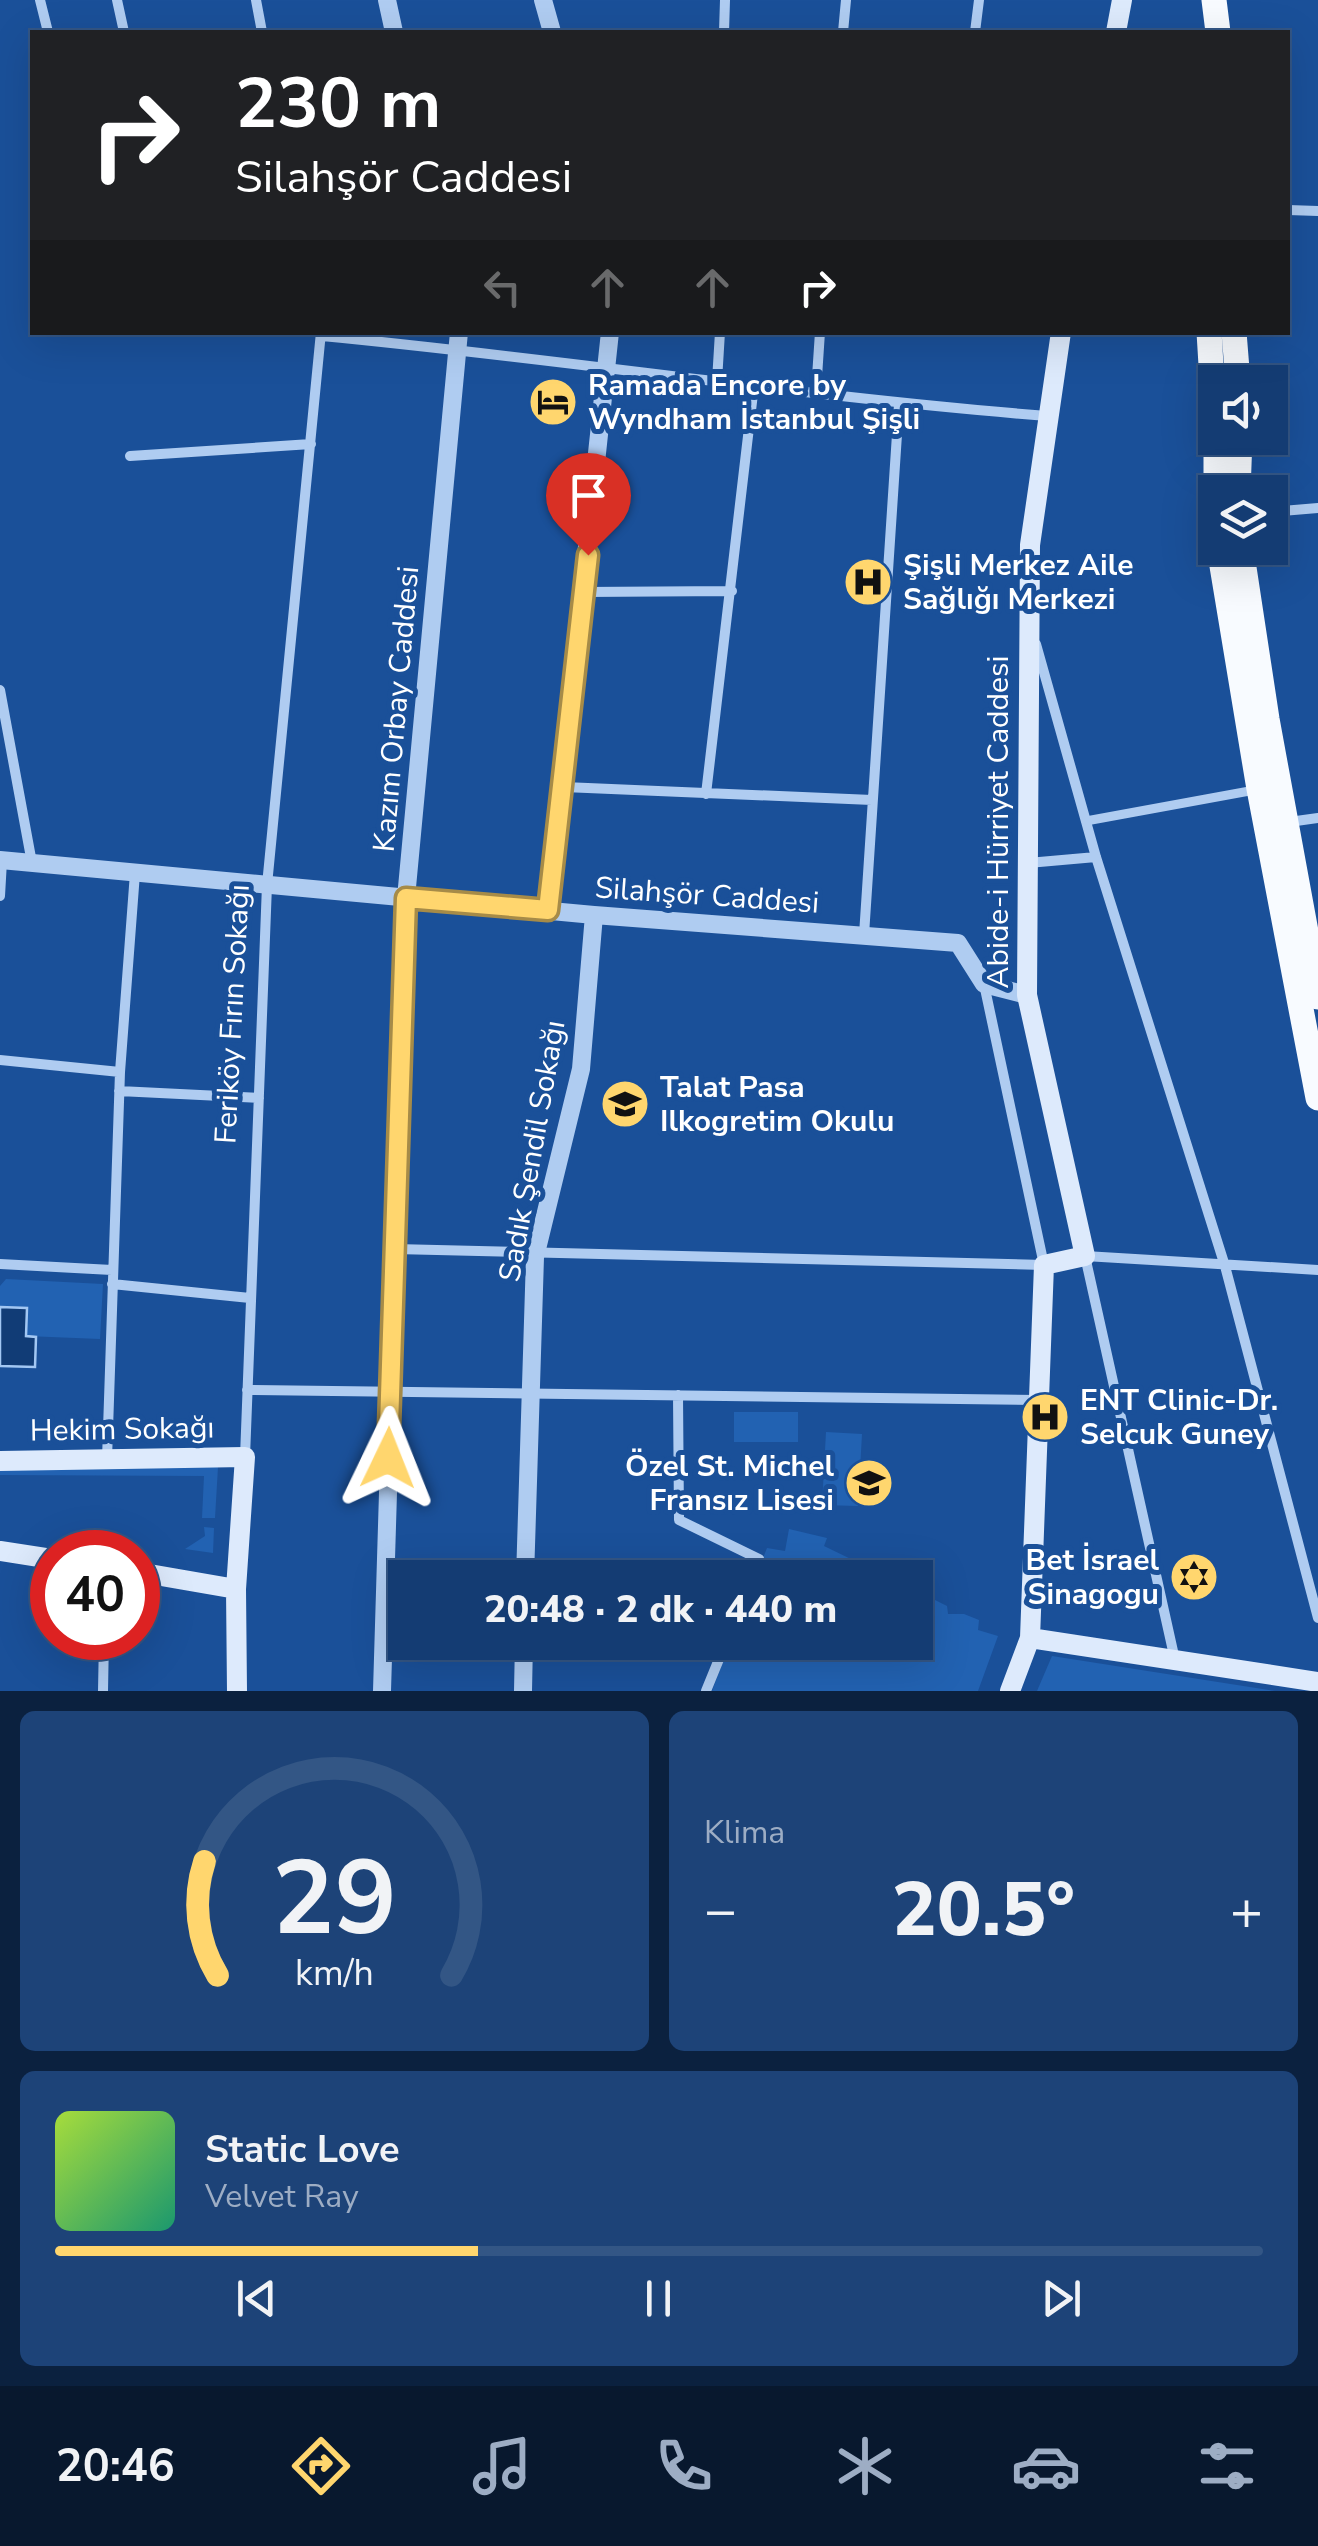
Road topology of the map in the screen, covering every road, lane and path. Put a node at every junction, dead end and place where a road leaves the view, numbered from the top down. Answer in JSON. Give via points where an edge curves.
{"nodes":[{"id":1,"x":40,"y":0,"type":"edge"},
{"id":2,"x":117,"y":0,"type":"edge"},
{"id":3,"x":256,"y":0,"type":"edge"},
{"id":4,"x":387,"y":0,"type":"edge"},
{"id":5,"x":543,"y":0,"type":"edge"},
{"id":6,"x":726,"y":0,"type":"edge"},
{"id":7,"x":846,"y":0,"type":"edge"},
{"id":8,"x":979,"y":0,"type":"edge"},
{"id":9,"x":1122,"y":0,"type":"edge"},
{"id":10,"x":1204,"y":0,"type":"edge"},
{"id":11,"x":1214,"y":0,"type":"edge"},
{"id":12,"x":1228,"y":0,"type":"edge"},
{"id":13,"x":48,"y":30,"type":"edge"},
{"id":14,"x":124,"y":30,"type":"edge"},
{"id":15,"x":262,"y":30,"type":"edge"},
{"id":16,"x":394,"y":30,"type":"edge"},
{"id":17,"x":551,"y":30,"type":"edge"},
{"id":18,"x":724,"y":30,"type":"edge"},
{"id":19,"x":843,"y":30,"type":"edge"},
{"id":20,"x":976,"y":30,"type":"edge"},
{"id":21,"x":1116,"y":30,"type":"edge"},
{"id":22,"x":1202,"y":30,"type":"edge"},
{"id":23,"x":1218,"y":30,"type":"edge"},
{"id":24,"x":1227,"y":30,"type":"edge"},
{"id":25,"x":1290,"y":210,"type":"edge"},
{"id":26,"x":1318,"y":211,"type":"edge"},
{"id":27,"x":321,"y":335,"type":"edge"},
{"id":28,"x":341,"y":335,"type":"edge"},
{"id":29,"x":610,"y":335,"type":"edge"},
{"id":30,"x":720,"y":335,"type":"edge"},
{"id":31,"x":820,"y":335,"type":"edge"},
{"id":32,"x":1060,"y":335,"type":"edge"},
{"id":33,"x":1209,"y":335,"type":"edge"},
{"id":34,"x":1234,"y":335,"type":"edge"},
{"id":35,"x":458,"y":341,"type":"edge"},
{"id":36,"x":1211,"y":365,"type":"edge"},
{"id":37,"x":1237,"y":365,"type":"edge"},
{"id":38,"x":607,"y":369,"type":"junction"},
{"id":39,"x":718,"y":381,"type":"junction"},
{"id":40,"x":754,"y":385,"type":"junction"},
{"id":41,"x":816,"y":392,"type":"junction"},
{"id":42,"x":899,"y":404,"type":"junction"},
{"id":43,"x":1047,"y":416,"type":"junction"},
{"id":44,"x":311,"y":444,"type":"junction"},
{"id":45,"x":130,"y":456,"type":"dead end"},
{"id":46,"x":1318,"y":508,"type":"edge"},
{"id":47,"x":1288,"y":510,"type":"edge"},
{"id":48,"x":1222,"y":565,"type":"edge"},
{"id":49,"x":1244,"y":565,"type":"edge"},
{"id":50,"x":732,"y":591,"type":"junction"},
{"id":51,"x":584,"y":592,"type":"junction"},
{"id":52,"x":1027,"y":612,"type":"junction"},
{"id":53,"x":0,"y":690,"type":"edge"},
{"id":54,"x":564,"y":787,"type":"junction"},
{"id":55,"x":1259,"y":789,"type":"junction"},
{"id":56,"x":706,"y":794,"type":"junction"},
{"id":57,"x":872,"y":800,"type":"junction"},
{"id":58,"x":1318,"y":818,"type":"edge"},
{"id":59,"x":1086,"y":821,"type":"junction"},
{"id":60,"x":1286,"y":822,"type":"junction"},
{"id":61,"x":1096,"y":857,"type":"junction"},
{"id":62,"x":1,"y":861,"type":"edge"},
{"id":63,"x":32,"y":863,"type":"junction"},
{"id":64,"x":1027,"y":863,"type":"junction"},
{"id":65,"x":134,"y":873,"type":"junction"},
{"id":66,"x":268,"y":885,"type":"junction"},
{"id":67,"x":0,"y":896,"type":"edge"},
{"id":68,"x":406,"y":898,"type":"junction"},
{"id":69,"x":548,"y":910,"type":"junction"},
{"id":70,"x":594,"y":915,"type":"junction"},
{"id":71,"x":864,"y":935,"type":"junction"},
{"id":72,"x":984,"y":984,"type":"junction"},
{"id":73,"x":1027,"y":995,"type":"junction"},
{"id":74,"x":1318,"y":997,"type":"edge"},
{"id":75,"x":0,"y":1060,"type":"edge"},
{"id":76,"x":120,"y":1072,"type":"junction"},
{"id":77,"x":119,"y":1090,"type":"junction"},
{"id":78,"x":258,"y":1098,"type":"junction"},
{"id":79,"x":1318,"y":1098,"type":"edge"},
{"id":80,"x":394,"y":1249,"type":"junction"},
{"id":81,"x":536,"y":1252,"type":"junction"},
{"id":82,"x":1084,"y":1256,"type":"junction"},
{"id":83,"x":0,"y":1264,"type":"edge"},
{"id":84,"x":1044,"y":1265,"type":"junction"},
{"id":85,"x":1225,"y":1266,"type":"junction"},
{"id":86,"x":112,"y":1270,"type":"junction"},
{"id":87,"x":1318,"y":1270,"type":"edge"},
{"id":88,"x":112,"y":1284,"type":"junction"},
{"id":89,"x":250,"y":1298,"type":"junction"},
{"id":90,"x":247,"y":1390,"type":"junction"},
{"id":91,"x":390,"y":1392,"type":"junction"},
{"id":92,"x":529,"y":1394,"type":"junction"},
{"id":93,"x":678,"y":1395,"type":"junction"},
{"id":94,"x":1039,"y":1400,"type":"junction"},
{"id":95,"x":245,"y":1457,"type":"junction"},
{"id":96,"x":107,"y":1460,"type":"junction"},
{"id":97,"x":0,"y":1461,"type":"edge"},
{"id":98,"x":0,"y":1551,"type":"edge"},
{"id":99,"x":30,"y":1556,"type":"edge"},
{"id":100,"x":525,"y":1560,"type":"edge"},
{"id":101,"x":759,"y":1560,"type":"edge"},
{"id":102,"x":160,"y":1576,"type":"edge"},
{"id":103,"x":236,"y":1589,"type":"junction"},
{"id":104,"x":1318,"y":1618,"type":"edge"},
{"id":105,"x":1030,"y":1638,"type":"junction"},
{"id":106,"x":104,"y":1660,"type":"edge"},
{"id":107,"x":524,"y":1660,"type":"edge"},
{"id":108,"x":719,"y":1660,"type":"edge"},
{"id":109,"x":1176,"y":1661,"type":"junction"},
{"id":110,"x":1318,"y":1682,"type":"edge"},
{"id":111,"x":103,"y":1691,"type":"edge"},
{"id":112,"x":238,"y":1691,"type":"edge"},
{"id":113,"x":382,"y":1691,"type":"edge"},
{"id":114,"x":523,"y":1691,"type":"edge"},
{"id":115,"x":706,"y":1691,"type":"edge"},
{"id":116,"x":1010,"y":1691,"type":"edge"}],
"edges":[{"from":1,"to":13,"type":"street"},
{"from":2,"to":14,"type":"street"},
{"from":3,"to":15,"type":"street"},
{"from":4,"to":16,"type":"street"},
{"from":5,"to":17,"type":"street"},
{"from":6,"to":18,"type":"street"},
{"from":7,"to":19,"type":"street"},
{"from":8,"to":20,"type":"street"},
{"from":9,"to":21,"type":"main road"},
{"from":10,"to":22,"type":"main road"},
{"from":11,"to":23,"type":"main road"},
{"from":12,"to":24,"type":"main road"},
{"from":25,"to":26,"type":"street"},
{"from":27,"to":44,"type":"street","name":"Feriköy Fırın Sokağı"},
{"from":28,"to":35,"type":"street"},
{"from":29,"to":38,"type":"street"},
{"from":30,"to":39,"type":"street"},
{"from":31,"to":41,"type":"street"},
{"from":32,"to":43,"type":"main road","name":"Abide-i Hürriyet Caddesi"},
{"from":33,"to":36,"type":"main road"},
{"from":34,"to":37,"type":"main road"},
{"from":35,"to":38,"type":"street"},
{"from":35,"to":68,"type":"street","name":"Kazım Orbay Caddesi"},
{"from":38,"to":39,"type":"street"},
{"from":38,"to":51,"type":"street"},
{"from":39,"to":40,"type":"street"},
{"from":40,"to":41,"type":"street"},
{"from":40,"to":50,"type":"street"},
{"from":41,"to":42,"type":"street"},
{"from":42,"to":43,"type":"street"},
{"from":42,"to":57,"type":"street"},
{"from":43,"to":52,"type":"main road","name":"Abide-i Hürriyet Caddesi"},
{"from":44,"to":45,"type":"street"},
{"from":44,"to":66,"type":"street","name":"Feriköy Fırın Sokağı"},
{"from":46,"to":47,"type":"street"},
{"from":48,"to":55,"type":"main road"},
{"from":49,"to":60,"type":"main road"},
{"from":50,"to":51,"type":"street"},
{"from":50,"to":56,"type":"street"},
{"from":51,"to":54,"type":"street"},
{"from":52,"to":59,"type":"street"},
{"from":52,"to":64,"type":"main road","name":"Abide-i Hürriyet Caddesi"},
{"from":53,"to":63,"type":"street"},
{"from":54,"to":56,"type":"street"},
{"from":54,"to":69,"type":"street"},
{"from":55,"to":59,"type":"street"},
{"from":55,"to":79,"type":"main road"},
{"from":56,"to":57,"type":"street"},
{"from":57,"to":71,"type":"street"},
{"from":58,"to":60,"type":"street"},
{"from":59,"to":61,"type":"street"},
{"from":60,"to":74,"type":"main road"},
{"from":61,"to":64,"type":"street"},
{"from":61,"to":85,"type":"street"},
{"from":62,"to":63,"type":"street","name":"Silahşör Caddesi"},
{"from":62,"to":67,"type":"street"},
{"from":63,"to":65,"type":"street","name":"Silahşör Caddesi"},
{"from":64,"to":73,"type":"main road","name":"Abide-i Hürriyet Caddesi"},
{"from":65,"to":66,"type":"street","name":"Silahşör Caddesi"},
{"from":65,"to":76,"type":"street"},
{"from":66,"to":68,"type":"street","name":"Silahşör Caddesi"},
{"from":66,"to":78,"type":"street","name":"Feriköy Fırın Sokağı"},
{"from":68,"to":69,"type":"street","name":"Silahşör Caddesi"},
{"from":68,"to":80,"type":"street","name":"Kazım Orbay Caddesi"},
{"from":69,"to":70,"type":"street","name":"Silahşör Caddesi"},
{"from":70,"to":71,"type":"street","name":"Silahşör Caddesi"},
{"from":70,"to":81,"type":"street","name":"Sadık Şendil Sokağı","via":[[581,1069]]},
{"from":71,"to":72,"type":"street","name":"Silahşör Caddesi","via":[[958,943]]},
{"from":72,"to":73,"type":"street"},
{"from":72,"to":84,"type":"street"},
{"from":73,"to":82,"type":"main road","name":"Abide-i Hürriyet Caddesi"},
{"from":75,"to":76,"type":"street"},
{"from":76,"to":77,"type":"street"},
{"from":77,"to":78,"type":"street"},
{"from":77,"to":86,"type":"street"},
{"from":78,"to":89,"type":"street","name":"Feriköy Fırın Sokağı"},
{"from":80,"to":81,"type":"street"},
{"from":80,"to":91,"type":"street","name":"Kazım Orbay Caddesi"},
{"from":81,"to":84,"type":"street"},
{"from":81,"to":92,"type":"street","name":"Sadık Şendil Sokağı"},
{"from":82,"to":84,"type":"main road"},
{"from":82,"to":85,"type":"street"},
{"from":82,"to":109,"type":"street"},
{"from":83,"to":86,"type":"street"},
{"from":84,"to":94,"type":"main road"},
{"from":85,"to":87,"type":"street"},
{"from":85,"to":104,"type":"street"},
{"from":86,"to":88,"type":"street"},
{"from":88,"to":89,"type":"street"},
{"from":88,"to":96,"type":"street"},
{"from":89,"to":90,"type":"street","name":"Feriköy Fırın Sokağı"},
{"from":90,"to":91,"type":"street"},
{"from":90,"to":95,"type":"street","name":"Feriköy Fırın Sokağı"},
{"from":91,"to":92,"type":"street"},
{"from":91,"to":113,"type":"street","name":"Kazım Orbay Caddesi"},
{"from":92,"to":93,"type":"street"},
{"from":92,"to":100,"type":"street","name":"Sadık Şendil Sokağı"},
{"from":93,"to":94,"type":"street"},
{"from":93,"to":101,"type":"street","via":[[678,1520]]},
{"from":94,"to":105,"type":"main road"},
{"from":95,"to":96,"type":"main road","name":"Hekim Sokağı"},
{"from":95,"to":103,"type":"main road","name":"Feriköy Fırın Sokağı"},
{"from":96,"to":97,"type":"main road","name":"Hekim Sokağı"},
{"from":98,"to":99,"type":"main road"},
{"from":102,"to":103,"type":"main road"},
{"from":103,"to":112,"type":"main road","name":"Feriköy Fırın Sokağı"},
{"from":105,"to":109,"type":"main road"},
{"from":105,"to":116,"type":"main road"},
{"from":106,"to":111,"type":"street"},
{"from":107,"to":114,"type":"street"},
{"from":108,"to":115,"type":"street"},
{"from":109,"to":110,"type":"main road"}]}
